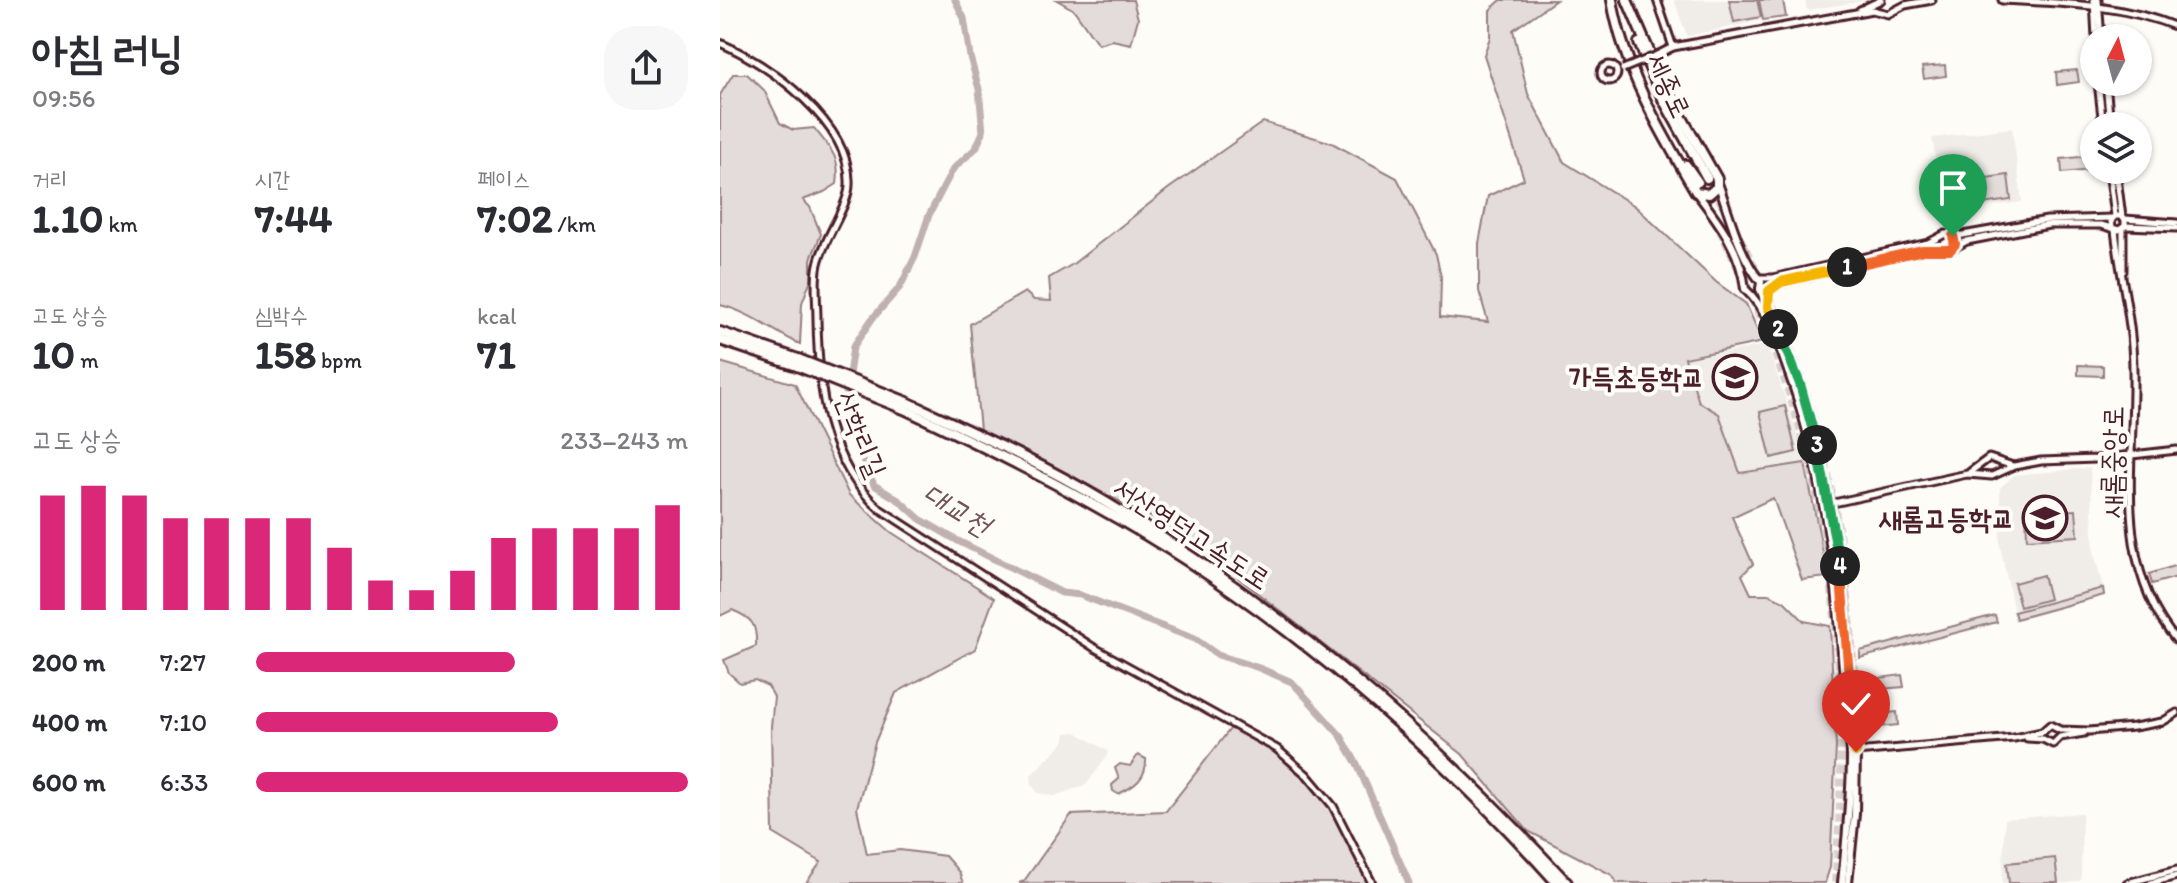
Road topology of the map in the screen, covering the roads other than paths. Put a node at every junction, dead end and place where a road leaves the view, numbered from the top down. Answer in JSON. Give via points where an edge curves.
{"nodes":[{"id":1,"x":1613,"y":0,"type":"edge"},
{"id":2,"x":1626,"y":0,"type":"edge"},
{"id":3,"x":1657,"y":0,"type":"edge"},
{"id":4,"x":1917,"y":0,"type":"edge"},
{"id":5,"x":1932,"y":0,"type":"edge"},
{"id":6,"x":1941,"y":0,"type":"edge"},
{"id":7,"x":2002,"y":0,"type":"edge"},
{"id":8,"x":1880,"y":1,"type":"edge"},
{"id":9,"x":2096,"y":3,"type":"edge"},
{"id":10,"x":1880,"y":10,"type":"junction"},
{"id":11,"x":1852,"y":14,"type":"junction"},
{"id":12,"x":2097,"y":24,"type":"edge"},
{"id":13,"x":2177,"y":27,"type":"edge"},
{"id":14,"x":720,"y":43,"type":"edge"},
{"id":15,"x":1673,"y":47,"type":"junction"},
{"id":16,"x":1620,"y":70,"type":"dead end"},
{"id":17,"x":1704,"y":183,"type":"junction"},
{"id":18,"x":2112,"y":184,"type":"edge"},
{"id":19,"x":2117,"y":184,"type":"edge"},
{"id":20,"x":2120,"y":221,"type":"junction"},
{"id":21,"x":2177,"y":225,"type":"edge"},
{"id":22,"x":2114,"y":228,"type":"junction"},
{"id":23,"x":1953,"y":236,"type":"junction"},
{"id":24,"x":1939,"y":238,"type":"junction"},
{"id":25,"x":1955,"y":246,"type":"junction"},
{"id":26,"x":1941,"y":249,"type":"junction"},
{"id":27,"x":2123,"y":272,"type":"junction"},
{"id":28,"x":1757,"y":277,"type":"junction"},
{"id":29,"x":1746,"y":279,"type":"junction"},
{"id":30,"x":1781,"y":282,"type":"junction"},
{"id":31,"x":1761,"y":288,"type":"junction"},
{"id":32,"x":1751,"y":293,"type":"junction"},
{"id":33,"x":1768,"y":307,"type":"junction"},
{"id":34,"x":720,"y":332,"type":"edge"},
{"id":35,"x":720,"y":340,"type":"edge"},
{"id":36,"x":798,"y":363,"type":"junction"},
{"id":37,"x":906,"y":405,"type":"junction"},
{"id":38,"x":2177,"y":450,"type":"edge"},
{"id":39,"x":2133,"y":455,"type":"junction"},
{"id":40,"x":1997,"y":462,"type":"junction"},
{"id":41,"x":1981,"y":464,"type":"junction"},
{"id":42,"x":2014,"y":466,"type":"junction"},
{"id":43,"x":1998,"y":472,"type":"junction"},
{"id":44,"x":1967,"y":474,"type":"junction"},
{"id":45,"x":1984,"y":474,"type":"junction"},
{"id":46,"x":1827,"y":505,"type":"junction"},
{"id":47,"x":2177,"y":641,"type":"edge"},
{"id":48,"x":2177,"y":713,"type":"edge"},
{"id":49,"x":2060,"y":734,"type":"junction"},
{"id":50,"x":2043,"y":736,"type":"junction"},
{"id":51,"x":1853,"y":752,"type":"junction"},
{"id":52,"x":2177,"y":870,"type":"edge"},
{"id":53,"x":2177,"y":876,"type":"edge"},
{"id":54,"x":1372,"y":883,"type":"edge"},
{"id":55,"x":1557,"y":883,"type":"edge"},
{"id":56,"x":1567,"y":883,"type":"edge"},
{"id":57,"x":1845,"y":883,"type":"edge"},
{"id":58,"x":2127,"y":883,"type":"edge"},
{"id":59,"x":2151,"y":883,"type":"edge"}],
"edges":[{"from":1,"to":17,"type":"highway","via":[[1617,28],[1644,99]]},
{"from":2,"to":17,"type":"highway"},
{"from":3,"to":15,"type":"street"},
{"from":4,"to":5,"type":"street"},
{"from":5,"to":6,"type":"street"},
{"from":5,"to":10,"type":"street","via":[[1896,5],[1888,14]]},
{"from":7,"to":9,"type":"street"},
{"from":8,"to":10,"type":"street"},
{"from":8,"to":11,"type":"street"},
{"from":9,"to":12,"type":"street"},
{"from":9,"to":13,"type":"street"},
{"from":10,"to":11,"type":"street"},
{"from":11,"to":15,"type":"street"},
{"from":14,"to":54,"type":"street","name":"산학리길","via":[[795,93],[828,125],[843,151],[849,185],[817,270],[818,369],[826,414],[860,490],[880,509],[1083,641],[1277,749],[1333,806]]},
{"from":15,"to":16,"type":"street","bridge":true},
{"from":17,"to":28,"type":"main road"},
{"from":17,"to":29,"type":"main road"},
{"from":18,"to":20,"type":"street"},
{"from":19,"to":20,"type":"street"},
{"from":20,"to":21,"type":"street"},
{"from":20,"to":22,"type":"street","name":"새롬중앙로"},
{"from":20,"to":22,"type":"street"},
{"from":20,"to":23,"type":"street","via":[[2047,220]]},
{"from":20,"to":27,"type":"street","name":"새롬중앙로"},
{"from":22,"to":25,"type":"street","via":[[2049,225]]},
{"from":22,"to":27,"type":"street","name":"새롬중앙로"},
{"from":23,"to":24,"type":"street"},
{"from":23,"to":25,"type":"street"},
{"from":24,"to":26,"type":"street"},
{"from":24,"to":28,"type":"street","via":[[1773,278]]},
{"from":25,"to":26,"type":"street"},
{"from":26,"to":30,"type":"street"},
{"from":27,"to":39,"type":"street","name":"새롬중앙로","via":[[2133,367]]},
{"from":28,"to":29,"type":"main road"},
{"from":28,"to":31,"type":"main road"},
{"from":29,"to":32,"type":"main road","via":[[1745,289]]},
{"from":30,"to":31,"type":"street"},
{"from":30,"to":33,"type":"main road","via":[[1769,291]]},
{"from":31,"to":32,"type":"main road"},
{"from":31,"to":33,"type":"main road"},
{"from":32,"to":46,"type":"main road","via":[[1794,386]]},
{"from":33,"to":46,"type":"main road","via":[[1802,393]]},
{"from":34,"to":36,"type":"highway","name":"서산영덕고속도로"},
{"from":35,"to":36,"type":"highway","name":"서산영덕고속도로"},
{"from":36,"to":37,"type":"highway","name":"서산영덕고속도로","bridge":true},
{"from":37,"to":55,"type":"highway","name":"서산영덕고속도로","via":[[1102,509],[1283,628],[1438,760]]},
{"from":37,"to":56,"type":"highway","name":"서산영덕고속도로","via":[[1004,447],[1105,501],[1286,622],[1442,754]]},
{"from":38,"to":39,"type":"street"},
{"from":39,"to":42,"type":"street"},
{"from":39,"to":47,"type":"street","name":"새롬중앙로","via":[[2133,550],[2153,609]]},
{"from":40,"to":41,"type":"street","via":[[1989,458]]},
{"from":40,"to":42,"type":"street"},
{"from":40,"to":43,"type":"street"},
{"from":41,"to":44,"type":"street"},
{"from":41,"to":45,"type":"street"},
{"from":42,"to":43,"type":"street"},
{"from":43,"to":45,"type":"street"},
{"from":44,"to":45,"type":"street"},
{"from":44,"to":46,"type":"street"},
{"from":46,"to":51,"type":"main road","via":[[1843,581]]},
{"from":48,"to":49,"type":"street","via":[[2152,725]]},
{"from":49,"to":50,"type":"street","via":[[2053,744]]},
{"from":49,"to":50,"type":"street","via":[[2050,725]]},
{"from":50,"to":51,"type":"street"},
{"from":51,"to":57,"type":"main road","via":[[1855,814]]},
{"from":52,"to":58,"type":"street"},
{"from":53,"to":59,"type":"street"}]}
